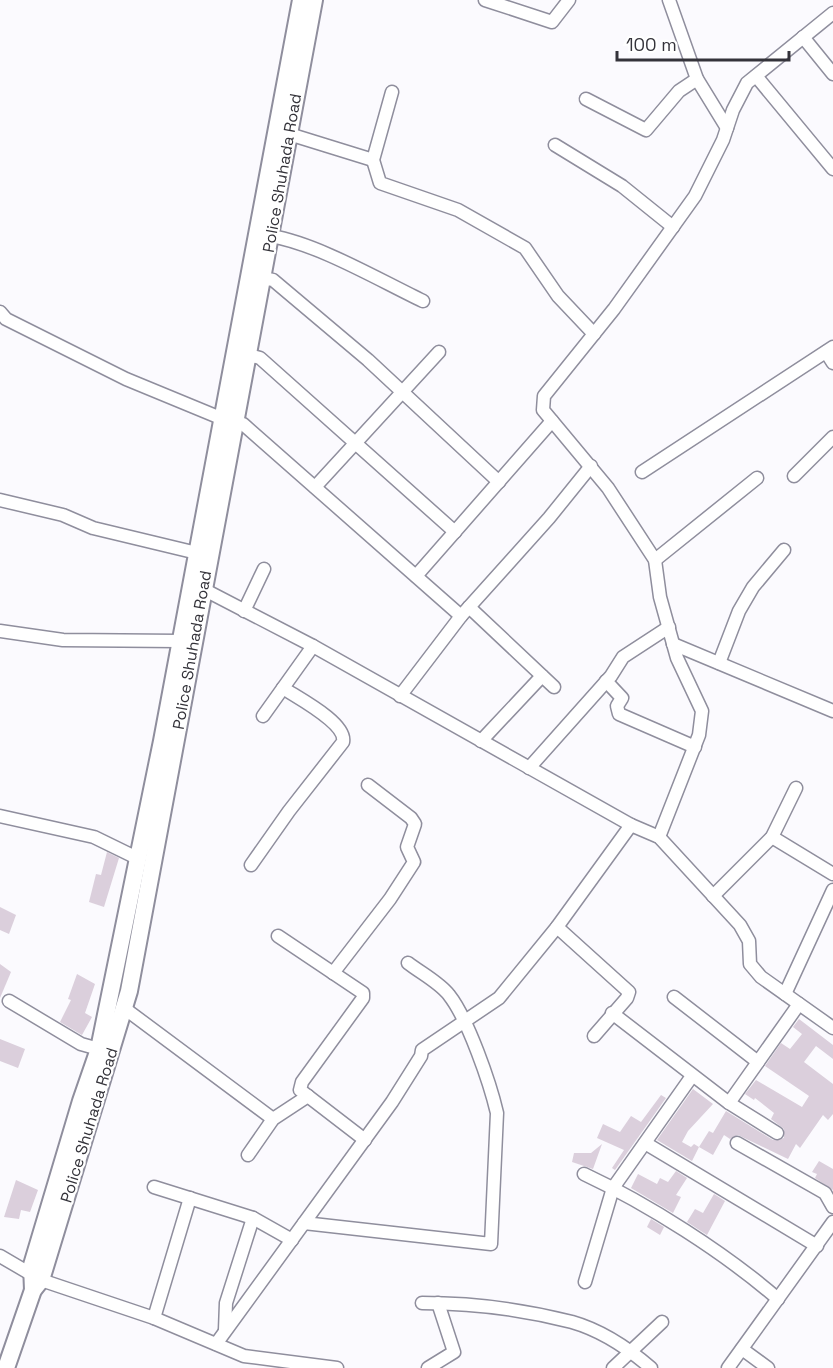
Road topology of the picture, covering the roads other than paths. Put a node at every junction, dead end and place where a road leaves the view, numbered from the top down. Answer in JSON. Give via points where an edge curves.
{"nodes":[{"id":1,"x":301,"y":0,"type":"edge"},
{"id":2,"x":314,"y":0,"type":"edge"},
{"id":3,"x":485,"y":0,"type":"edge"},
{"id":4,"x":569,"y":0,"type":"edge"},
{"id":5,"x":669,"y":0,"type":"edge"},
{"id":6,"x":833,"y":14,"type":"edge"},
{"id":7,"x":803,"y":38,"type":"junction"},
{"id":8,"x":833,"y":74,"type":"edge"},
{"id":9,"x":756,"y":76,"type":"junction"},
{"id":10,"x":697,"y":79,"type":"junction"},
{"id":11,"x":392,"y":92,"type":"dead end"},
{"id":12,"x":586,"y":99,"type":"dead end"},
{"id":13,"x":727,"y":128,"type":"junction"},
{"id":14,"x":288,"y":134,"type":"junction"},
{"id":15,"x":555,"y":145,"type":"dead end"},
{"id":16,"x":373,"y":160,"type":"junction"},
{"id":17,"x":833,"y":169,"type":"edge"},
{"id":18,"x":672,"y":227,"type":"junction"},
{"id":19,"x":271,"y":236,"type":"junction"},
{"id":20,"x":263,"y":278,"type":"junction"},
{"id":21,"x":423,"y":301,"type":"dead end"},
{"id":22,"x":0,"y":312,"type":"edge"},
{"id":23,"x":594,"y":334,"type":"junction"},
{"id":24,"x":440,"y":352,"type":"dead end"},
{"id":25,"x":831,"y":354,"type":"edge"},
{"id":26,"x":249,"y":355,"type":"junction"},
{"id":27,"x":403,"y":392,"type":"junction"},
{"id":28,"x":229,"y":420,"type":"junction"},
{"id":29,"x":552,"y":421,"type":"junction"},
{"id":30,"x":833,"y":436,"type":"edge"},
{"id":31,"x":225,"y":440,"type":"junction"},
{"id":32,"x":356,"y":443,"type":"junction"},
{"id":33,"x":591,"y":466,"type":"junction"},
{"id":34,"x":642,"y":472,"type":"dead end"},
{"id":35,"x":794,"y":476,"type":"dead end"},
{"id":36,"x":758,"y":478,"type":"dead end"},
{"id":37,"x":499,"y":482,"type":"junction"},
{"id":38,"x":315,"y":487,"type":"junction"},
{"id":39,"x":0,"y":500,"type":"edge"},
{"id":40,"x":455,"y":532,"type":"junction"},
{"id":41,"x":784,"y":550,"type":"dead end"},
{"id":42,"x":197,"y":554,"type":"junction"},
{"id":43,"x":655,"y":560,"type":"junction"},
{"id":44,"x":264,"y":569,"type":"dead end"},
{"id":45,"x":416,"y":576,"type":"junction"},
{"id":46,"x":203,"y":589,"type":"junction"},
{"id":47,"x":244,"y":611,"type":"junction"},
{"id":48,"x":465,"y":612,"type":"junction"},
{"id":49,"x":669,"y":627,"type":"junction"},
{"id":50,"x":0,"y":631,"type":"edge"},
{"id":51,"x":180,"y":641,"type":"junction"},
{"id":52,"x":673,"y":644,"type":"junction"},
{"id":53,"x":313,"y":646,"type":"junction"},
{"id":54,"x":719,"y":663,"type":"junction"},
{"id":55,"x":542,"y":676,"type":"junction"},
{"id":56,"x":606,"y":681,"type":"junction"},
{"id":57,"x":554,"y":687,"type":"dead end"},
{"id":58,"x":283,"y":688,"type":"junction"},
{"id":59,"x":400,"y":696,"type":"junction"},
{"id":60,"x":833,"y":711,"type":"edge"},
{"id":61,"x":263,"y":716,"type":"dead end"},
{"id":62,"x":481,"y":741,"type":"junction"},
{"id":63,"x":168,"y":742,"type":"junction"},
{"id":64,"x":695,"y":747,"type":"junction"},
{"id":65,"x":529,"y":768,"type":"junction"},
{"id":66,"x":368,"y":785,"type":"dead end"},
{"id":67,"x":796,"y":788,"type":"dead end"},
{"id":68,"x":0,"y":816,"type":"edge"},
{"id":69,"x":631,"y":825,"type":"junction"},
{"id":70,"x":659,"y":837,"type":"junction"},
{"id":71,"x":772,"y":837,"type":"junction"},
{"id":72,"x":137,"y":858,"type":"junction"},
{"id":73,"x":251,"y":865,"type":"dead end"},
{"id":74,"x":833,"y":874,"type":"edge"},
{"id":75,"x":833,"y":890,"type":"edge"},
{"id":76,"x":713,"y":896,"type":"junction"},
{"id":77,"x":556,"y":927,"type":"junction"},
{"id":78,"x":278,"y":936,"type":"dead end"},
{"id":79,"x":408,"y":963,"type":"dead end"},
{"id":80,"x":333,"y":973,"type":"junction"},
{"id":81,"x":785,"y":994,"type":"junction"},
{"id":82,"x":674,"y":997,"type":"dead end"},
{"id":83,"x":9,"y":1001,"type":"dead end"},
{"id":84,"x":799,"y":1004,"type":"junction"},
{"id":85,"x":124,"y":1008,"type":"junction"},
{"id":86,"x":612,"y":1013,"type":"junction"},
{"id":87,"x":464,"y":1020,"type":"junction"},
{"id":88,"x":833,"y":1028,"type":"edge"},
{"id":89,"x":594,"y":1036,"type":"dead end"},
{"id":90,"x":105,"y":1051,"type":"junction"},
{"id":91,"x":758,"y":1062,"type":"junction"},
{"id":92,"x":692,"y":1076,"type":"junction"},
{"id":93,"x":308,"y":1096,"type":"junction"},
{"id":94,"x":729,"y":1103,"type":"junction"},
{"id":95,"x":273,"y":1119,"type":"junction"},
{"id":96,"x":777,"y":1133,"type":"dead end"},
{"id":97,"x":365,"y":1140,"type":"junction"},
{"id":98,"x":645,"y":1143,"type":"junction"},
{"id":99,"x":737,"y":1143,"type":"dead end"},
{"id":100,"x":248,"y":1155,"type":"dead end"},
{"id":101,"x":584,"y":1174,"type":"dead end"},
{"id":102,"x":154,"y":1186,"type":"dead end"},
{"id":103,"x":613,"y":1188,"type":"junction"},
{"id":104,"x":190,"y":1198,"type":"junction"},
{"id":105,"x":833,"y":1207,"type":"edge"},
{"id":106,"x":253,"y":1218,"type":"junction"},
{"id":107,"x":833,"y":1222,"type":"edge"},
{"id":108,"x":304,"y":1224,"type":"junction"},
{"id":109,"x":829,"y":1236,"type":"edge"},
{"id":110,"x":292,"y":1240,"type":"junction"},
{"id":111,"x":817,"y":1246,"type":"junction"},
{"id":112,"x":0,"y":1256,"type":"edge"},
{"id":113,"x":35,"y":1281,"type":"junction"},
{"id":114,"x":585,"y":1282,"type":"dead end"},
{"id":115,"x":778,"y":1299,"type":"junction"},
{"id":116,"x":422,"y":1303,"type":"dead end"},
{"id":117,"x":438,"y":1303,"type":"junction"},
{"id":118,"x":154,"y":1318,"type":"junction"},
{"id":119,"x":662,"y":1322,"type":"dead end"},
{"id":120,"x":225,"y":1330,"type":"junction"},
{"id":121,"x":216,"y":1344,"type":"junction"},
{"id":122,"x":742,"y":1349,"type":"junction"},
{"id":123,"x":631,"y":1350,"type":"junction"},
{"id":124,"x":254,"y":1363,"type":"edge"},
{"id":125,"x":6,"y":1368,"type":"edge"},
{"id":126,"x":337,"y":1368,"type":"edge"},
{"id":127,"x":428,"y":1368,"type":"edge"},
{"id":128,"x":613,"y":1368,"type":"edge"},
{"id":129,"x":651,"y":1368,"type":"edge"},
{"id":130,"x":728,"y":1368,"type":"edge"},
{"id":131,"x":768,"y":1368,"type":"edge"}],
"edges":[{"from":1,"to":28,"type":"main road","name":"Police Shuhada Road"},
{"from":2,"to":14,"type":"main road","name":"Police Shuhada Road"},
{"from":3,"to":4,"type":"street","via":[[552,22]]},
{"from":5,"to":10,"type":"street"},
{"from":6,"to":7,"type":"street"},
{"from":7,"to":8,"type":"street"},
{"from":7,"to":9,"type":"street"},
{"from":9,"to":13,"type":"street","via":[[747,83]]},
{"from":9,"to":17,"type":"street"},
{"from":10,"to":12,"type":"street","via":[[679,91],[646,130]]},
{"from":10,"to":13,"type":"street"},
{"from":11,"to":16,"type":"street"},
{"from":13,"to":18,"type":"street","via":[[695,196]]},
{"from":14,"to":16,"type":"street"},
{"from":14,"to":19,"type":"main road","name":"Police Shuhada Road"},
{"from":15,"to":18,"type":"street","via":[[622,186]]},
{"from":16,"to":23,"type":"street","via":[[376,178],[381,183],[458,210],[525,248],[558,296]]},
{"from":18,"to":23,"type":"street"},
{"from":19,"to":20,"type":"main road","name":"Police Shuhada Road"},
{"from":19,"to":21,"type":"street","via":[[339,261]]},
{"from":20,"to":26,"type":"main road","name":"Police Shuhada Road"},
{"from":20,"to":27,"type":"street","via":[[273,280]]},
{"from":22,"to":28,"type":"street","via":[[6,319],[126,379]]},
{"from":23,"to":29,"type":"street","via":[[544,396],[543,410]]},
{"from":24,"to":27,"type":"street"},
{"from":25,"to":34,"type":"street"},
{"from":26,"to":28,"type":"main road","name":"Police Shuhada Road"},
{"from":26,"to":32,"type":"street","via":[[260,358]]},
{"from":27,"to":32,"type":"street"},
{"from":27,"to":37,"type":"street"},
{"from":28,"to":31,"type":"main road","name":"Police Shuhada Road"},
{"from":28,"to":38,"type":"street","via":[[243,424]]},
{"from":29,"to":33,"type":"street"},
{"from":29,"to":37,"type":"street"},
{"from":30,"to":35,"type":"street"},
{"from":31,"to":42,"type":"main road","name":"Police Shuhada Road"},
{"from":31,"to":46,"type":"main road","name":"Police Shuhada Road"},
{"from":32,"to":38,"type":"street"},
{"from":32,"to":40,"type":"street"},
{"from":33,"to":43,"type":"street"},
{"from":33,"to":48,"type":"street"},
{"from":36,"to":43,"type":"street"},
{"from":37,"to":40,"type":"street"},
{"from":38,"to":45,"type":"street"},
{"from":39,"to":42,"type":"street"},
{"from":40,"to":45,"type":"street"},
{"from":41,"to":54,"type":"street","via":[[753,587]]},
{"from":42,"to":51,"type":"main road","name":"Police Shuhada Road"},
{"from":43,"to":49,"type":"street"},
{"from":44,"to":47,"type":"street"},
{"from":45,"to":48,"type":"street"},
{"from":46,"to":47,"type":"street"},
{"from":46,"to":63,"type":"main road","name":"Police Shuhada Road"},
{"from":47,"to":53,"type":"street"},
{"from":48,"to":55,"type":"street"},
{"from":48,"to":59,"type":"street"},
{"from":49,"to":52,"type":"street"},
{"from":49,"to":56,"type":"street","via":[[623,657]]},
{"from":50,"to":51,"type":"street","via":[[63,640]]},
{"from":51,"to":63,"type":"main road","name":"Police Shuhada Road"},
{"from":52,"to":54,"type":"street"},
{"from":52,"to":64,"type":"street","via":[[702,711]]},
{"from":53,"to":58,"type":"street"},
{"from":53,"to":59,"type":"street"},
{"from":54,"to":60,"type":"street"},
{"from":55,"to":57,"type":"street"},
{"from":55,"to":62,"type":"street"},
{"from":56,"to":64,"type":"street","via":[[622,698],[617,706],[619,714]]},
{"from":56,"to":65,"type":"street"},
{"from":58,"to":61,"type":"street"},
{"from":58,"to":73,"type":"street","via":[[330,719],[341,730],[343,742]]},
{"from":59,"to":62,"type":"street"},
{"from":62,"to":65,"type":"street"},
{"from":63,"to":72,"type":"main road","name":"Police Shuhada Road"},
{"from":63,"to":85,"type":"main road","name":"Police Shuhada Road"},
{"from":64,"to":70,"type":"street"},
{"from":65,"to":69,"type":"street"},
{"from":66,"to":80,"type":"street","via":[[415,824],[407,847],[414,862]]},
{"from":67,"to":71,"type":"street"},
{"from":68,"to":72,"type":"street","via":[[94,837]]},
{"from":69,"to":70,"type":"street"},
{"from":69,"to":77,"type":"street"},
{"from":70,"to":76,"type":"street"},
{"from":71,"to":74,"type":"street"},
{"from":71,"to":76,"type":"street"},
{"from":72,"to":90,"type":"main road","name":"Police Shuhada Road"},
{"from":75,"to":81,"type":"street"},
{"from":76,"to":81,"type":"street","via":[[749,941],[750,964]]},
{"from":77,"to":86,"type":"street","via":[[627,988],[627,999]]},
{"from":77,"to":87,"type":"street","via":[[499,998]]},
{"from":78,"to":80,"type":"street"},
{"from":79,"to":87,"type":"street","via":[[449,994]]},
{"from":80,"to":93,"type":"street","via":[[363,993],[363,998],[302,1082],[300,1090]]},
{"from":81,"to":84,"type":"street"},
{"from":82,"to":91,"type":"street"},
{"from":83,"to":90,"type":"street","via":[[81,1044]]},
{"from":84,"to":88,"type":"street"},
{"from":84,"to":91,"type":"street"},
{"from":85,"to":90,"type":"main road","name":"Police Shuhada Road"},
{"from":85,"to":95,"type":"street"},
{"from":86,"to":89,"type":"street"},
{"from":86,"to":92,"type":"street"},
{"from":87,"to":97,"type":"street","via":[[422,1050]]},
{"from":87,"to":108,"type":"street","via":[[497,1113],[491,1244]]},
{"from":90,"to":113,"type":"main road","name":"Police Shuhada Road","via":[[81,1101]]},
{"from":91,"to":94,"type":"street"},
{"from":92,"to":94,"type":"street"},
{"from":92,"to":98,"type":"street"},
{"from":93,"to":95,"type":"street"},
{"from":93,"to":97,"type":"street"},
{"from":94,"to":96,"type":"street"},
{"from":95,"to":100,"type":"street"},
{"from":97,"to":108,"type":"street"},
{"from":98,"to":103,"type":"street"},
{"from":98,"to":111,"type":"street"},
{"from":99,"to":105,"type":"street","via":[[825,1193]]},
{"from":101,"to":103,"type":"street"},
{"from":102,"to":104,"type":"street"},
{"from":103,"to":114,"type":"street"},
{"from":103,"to":115,"type":"street","via":[[746,1271]]},
{"from":104,"to":106,"type":"street"},
{"from":104,"to":118,"type":"street"},
{"from":106,"to":110,"type":"street"},
{"from":106,"to":120,"type":"street","via":[[226,1303]]},
{"from":107,"to":109,"type":"street"},
{"from":108,"to":110,"type":"street"},
{"from":109,"to":111,"type":"street"},
{"from":110,"to":120,"type":"street"},
{"from":111,"to":115,"type":"street"},
{"from":112,"to":113,"type":"street"},
{"from":113,"to":118,"type":"street"},
{"from":113,"to":125,"type":"main road","name":"Police Shuhada Road"},
{"from":115,"to":122,"type":"street"},
{"from":116,"to":117,"type":"street"},
{"from":117,"to":123,"type":"street","via":[[574,1323]]},
{"from":117,"to":127,"type":"street","via":[[454,1352]]},
{"from":118,"to":121,"type":"street"},
{"from":119,"to":123,"type":"street"},
{"from":120,"to":121,"type":"street"},
{"from":121,"to":124,"type":"street"},
{"from":122,"to":130,"type":"street"},
{"from":122,"to":131,"type":"street"},
{"from":123,"to":128,"type":"street"},
{"from":123,"to":129,"type":"street"},
{"from":124,"to":126,"type":"street"}]}
